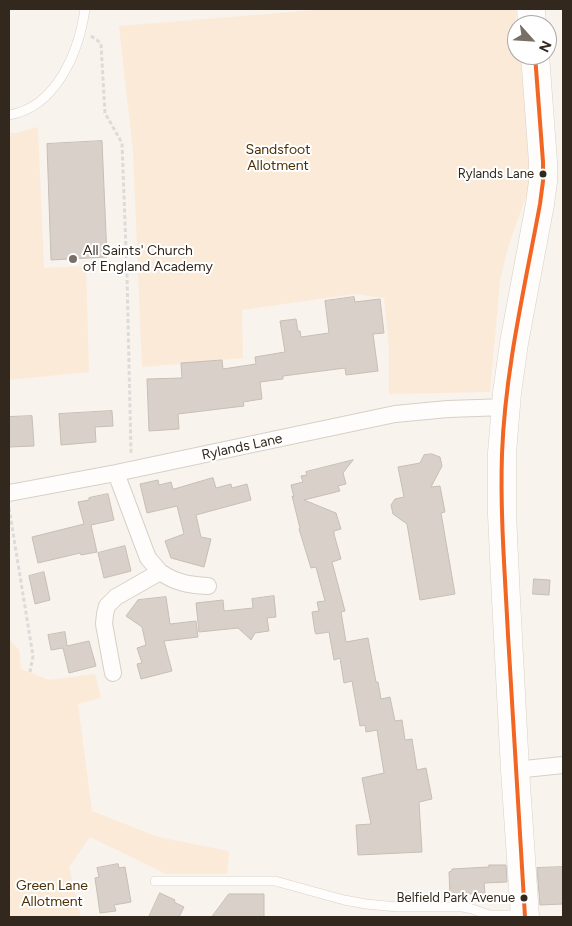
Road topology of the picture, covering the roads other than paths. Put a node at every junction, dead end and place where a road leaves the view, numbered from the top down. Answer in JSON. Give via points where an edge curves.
{"nodes":[{"id":1,"x":85,"y":9,"type":"edge"},
{"id":2,"x":535,"y":65,"type":"edge"},
{"id":3,"x":9,"y":115,"type":"edge"},
{"id":4,"x":506,"y":407,"type":"junction"},
{"id":5,"x":124,"y":471,"type":"junction"},
{"id":6,"x":9,"y":493,"type":"edge"},
{"id":7,"x":160,"y":572,"type":"junction"},
{"id":8,"x":208,"y":586,"type":"dead end"},
{"id":9,"x":113,"y":673,"type":"dead end"},
{"id":10,"x":563,"y":765,"type":"edge"},
{"id":11,"x":515,"y":770,"type":"junction"},
{"id":12,"x":155,"y":881,"type":"dead end"},
{"id":13,"x":525,"y":916,"type":"edge"}],
"edges":[{"from":1,"to":3,"type":"lane","via":[[81,34],[64,73],[35,105]]},
{"from":2,"to":4,"type":"highway","via":[[543,181]]},
{"from":4,"to":5,"type":"street","name":"Rylands Lane","via":[[448,408],[395,414]]},
{"from":4,"to":11,"type":"highway","via":[[502,514]]},
{"from":5,"to":6,"type":"street","name":"Rylands Lane"},
{"from":5,"to":7,"type":"street","via":[[142,546]]},
{"from":7,"to":8,"type":"street","via":[[178,582]]},
{"from":7,"to":9,"type":"street","via":[[116,597],[107,606],[104,624]]},
{"from":10,"to":11,"type":"street"},
{"from":11,"to":13,"type":"highway"},
{"from":12,"to":13,"type":"lane","via":[[275,881],[366,904],[398,908],[463,907],[489,916]]}]}
